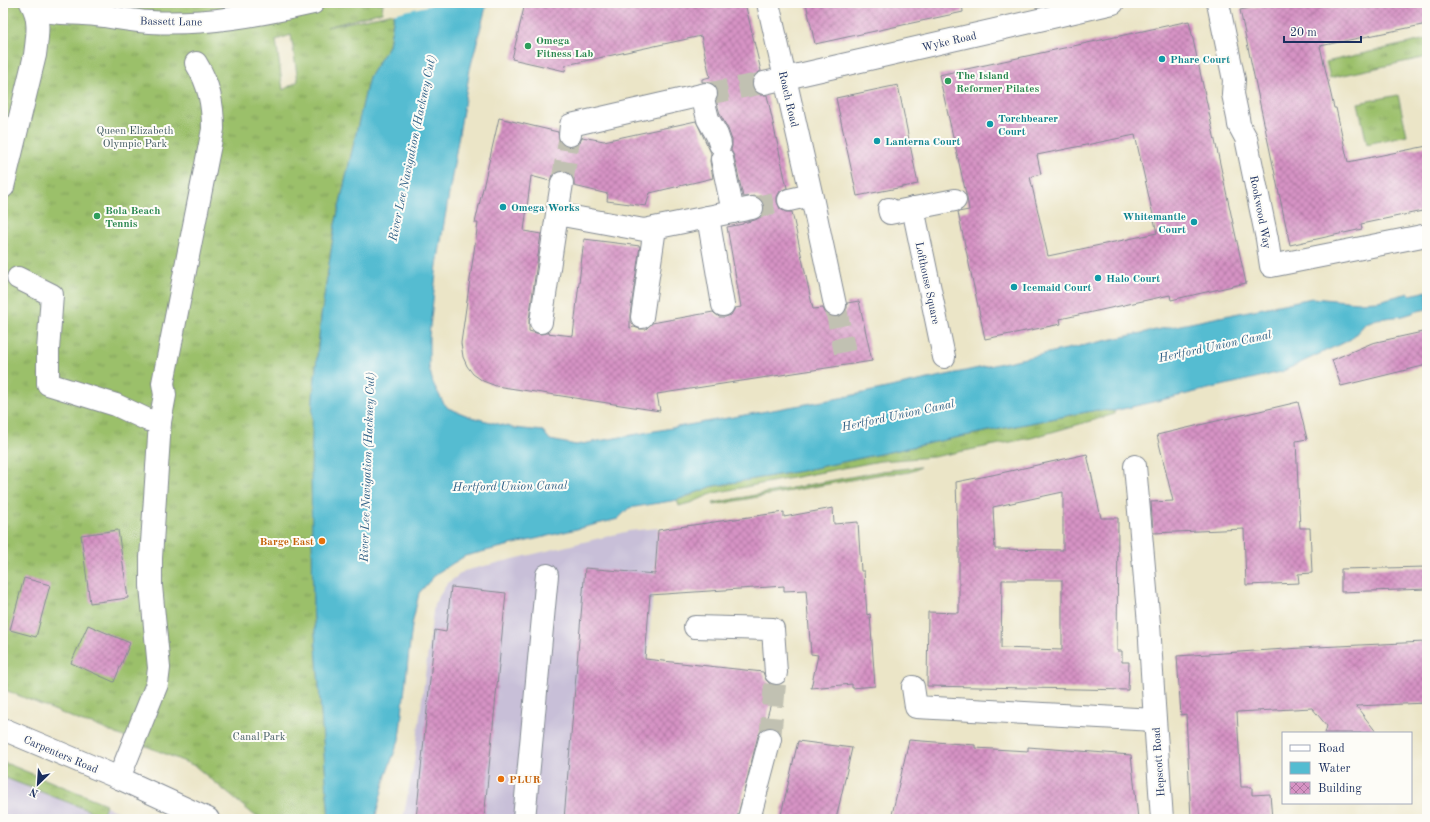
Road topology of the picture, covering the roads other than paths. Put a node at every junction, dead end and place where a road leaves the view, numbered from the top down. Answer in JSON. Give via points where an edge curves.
{"nodes":[{"id":1,"x":313,"y":3,"type":"edge"},
{"id":2,"x":768,"y":3,"type":"edge"},
{"id":3,"x":1113,"y":3,"type":"edge"},
{"id":4,"x":1218,"y":3,"type":"edge"},
{"id":5,"x":34,"y":6,"type":"edge"},
{"id":6,"x":196,"y":63,"type":"dead end"},
{"id":7,"x":774,"y":80,"type":"junction"},
{"id":8,"x":570,"y":135,"type":"tunnel mouth"},
{"id":9,"x":562,"y":183,"type":"tunnel mouth"},
{"id":10,"x":3,"y":187,"type":"edge"},
{"id":11,"x":811,"y":195,"type":"junction"},
{"id":12,"x":789,"y":200,"type":"tunnel mouth"},
{"id":13,"x":955,"y":200,"type":"dead end"},
{"id":14,"x":912,"y":208,"type":"junction"},
{"id":15,"x":889,"y":209,"type":"dead end"},
{"id":16,"x":557,"y":214,"type":"junction"},
{"id":17,"x":708,"y":217,"type":"junction"},
{"id":18,"x":655,"y":228,"type":"junction"},
{"id":19,"x":1427,"y":235,"type":"edge"},
{"id":20,"x":18,"y":278,"type":"dead end"},
{"id":21,"x":723,"y":305,"type":"dead end"},
{"id":22,"x":834,"y":305,"type":"tunnel mouth"},
{"id":23,"x":642,"y":317,"type":"dead end"},
{"id":24,"x":541,"y":322,"type":"dead end"},
{"id":25,"x":944,"y":357,"type":"dead end"},
{"id":26,"x":160,"y":422,"type":"junction"},
{"id":27,"x":1135,"y":466,"type":"dead end"},
{"id":28,"x":547,"y":575,"type":"dead end"},
{"id":29,"x":696,"y":627,"type":"dead end"},
{"id":30,"x":776,"y":673,"type":"tunnel mouth"},
{"id":31,"x":913,"y":687,"type":"dead end"},
{"id":32,"x":1155,"y":712,"type":"junction"},
{"id":33,"x":3,"y":729,"type":"edge"},
{"id":34,"x":770,"y":739,"type":"tunnel mouth"},
{"id":35,"x":119,"y":778,"type":"junction"},
{"id":36,"x":208,"y":819,"type":"edge"},
{"id":37,"x":524,"y":819,"type":"edge"},
{"id":38,"x":749,"y":819,"type":"edge"},
{"id":39,"x":1162,"y":819,"type":"edge"}],
"edges":[{"from":1,"to":5,"type":"street","name":"Bassett Lane","via":[[246,17],[199,22],[150,22],[51,13]]},
{"from":2,"to":7,"type":"street","name":"Roach Road"},
{"from":3,"to":7,"type":"street","name":"Wyke Road"},
{"from":4,"to":19,"type":"street","name":"Rookwood Way","via":[[1234,80],[1233,94],[1239,125],[1246,138],[1271,266]]},
{"from":5,"to":10,"type":"street","via":[[38,33],[33,66]]},
{"from":6,"to":26,"type":"street","via":[[209,90],[213,129],[163,383],[165,395]]},
{"from":7,"to":11,"type":"street","name":"Roach Road"},
{"from":8,"to":17,"type":"street","via":[[571,125],[704,95],[708,119],[717,135],[742,210]]},
{"from":9,"to":16,"type":"street"},
{"from":11,"to":12,"type":"street"},
{"from":11,"to":22,"type":"street","name":"Roach Road"},
{"from":13,"to":14,"type":"street"},
{"from":14,"to":15,"type":"street","via":[[890,213]]},
{"from":14,"to":25,"type":"street","name":"Lofthouse Square"},
{"from":16,"to":18,"type":"street","via":[[644,230]]},
{"from":16,"to":24,"type":"street"},
{"from":17,"to":18,"type":"street"},
{"from":17,"to":21,"type":"street"},
{"from":18,"to":23,"type":"street"},
{"from":20,"to":26,"type":"street","via":[[52,295],[48,384]]},
{"from":26,"to":35,"type":"street","via":[[151,579],[158,678]]},
{"from":27,"to":32,"type":"street","name":"Hepscott Road"},
{"from":28,"to":37,"type":"street"},
{"from":29,"to":30,"type":"street","via":[[773,629]]},
{"from":31,"to":32,"type":"street","via":[[916,707]]},
{"from":32,"to":39,"type":"street","name":"Hepscott Road"},
{"from":33,"to":35,"type":"street","name":"Carpenters Road"},
{"from":34,"to":38,"type":"street"},
{"from":35,"to":36,"type":"street","name":"Carpenters Road"}]}
